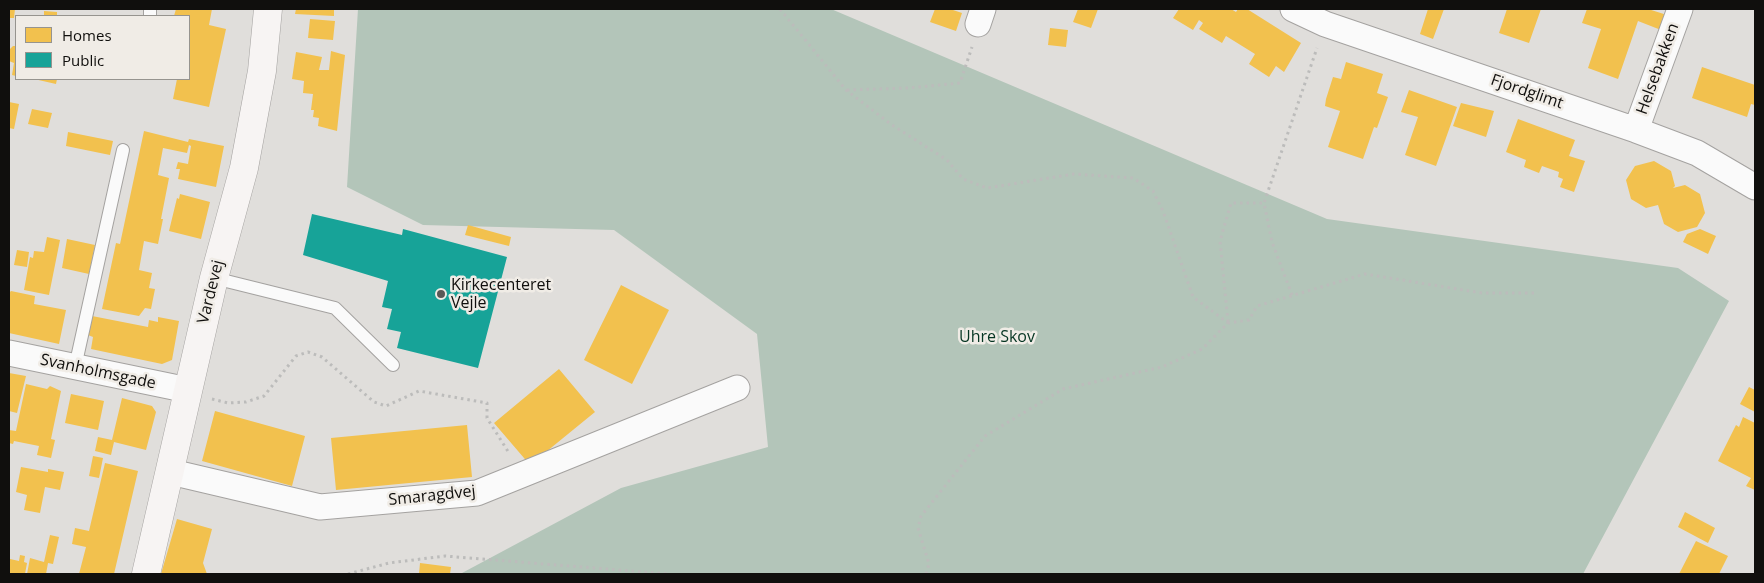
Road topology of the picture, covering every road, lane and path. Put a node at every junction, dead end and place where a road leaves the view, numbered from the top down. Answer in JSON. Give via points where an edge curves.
{"nodes":[{"id":1,"x":268,"y":9,"type":"edge"},
{"id":2,"x":780,"y":9,"type":"edge"},
{"id":3,"x":1293,"y":9,"type":"edge"},
{"id":4,"x":1680,"y":9,"type":"edge"},
{"id":5,"x":1328,"y":16,"type":"edge"},
{"id":6,"x":965,"y":71,"type":"dead end"},
{"id":7,"x":846,"y":90,"type":"junction"},
{"id":8,"x":1636,"y":130,"type":"junction"},
{"id":9,"x":122,"y":150,"type":"dead end"},
{"id":10,"x":1755,"y":187,"type":"edge"},
{"id":11,"x":1264,"y":203,"type":"junction"},
{"id":12,"x":214,"y":278,"type":"junction"},
{"id":13,"x":1535,"y":293,"type":"dead end"},
{"id":14,"x":1292,"y":295,"type":"junction"},
{"id":15,"x":1228,"y":323,"type":"junction"},
{"id":16,"x":9,"y":353,"type":"edge"},
{"id":17,"x":393,"y":365,"type":"dead end"},
{"id":18,"x":75,"y":367,"type":"junction"},
{"id":19,"x":737,"y":388,"type":"dead end"},
{"id":20,"x":188,"y":390,"type":"junction"},
{"id":21,"x":171,"y":472,"type":"junction"},
{"id":22,"x":523,"y":474,"type":"junction"},
{"id":23,"x":146,"y":574,"type":"edge"},
{"id":24,"x":348,"y":574,"type":"edge"},
{"id":25,"x":669,"y":574,"type":"edge"},
{"id":26,"x":926,"y":574,"type":"edge"}],
"edges":[{"from":1,"to":12,"type":"street","name":"Vardevej","via":[[262,71],[244,168]]},
{"from":2,"to":7,"type":"path"},
{"from":3,"to":5,"type":"street","name":"Fjordglimt"},
{"from":4,"to":8,"type":"street","name":"Helsebakken"},
{"from":5,"to":8,"type":"street","name":"Fjordglimt"},
{"from":5,"to":11,"type":"path"},
{"from":6,"to":7,"type":"path","via":[[960,83]]},
{"from":7,"to":15,"type":"path","via":[[892,125],[947,160],[963,180],[987,188],[1074,174],[1133,178],[1153,191],[1193,296]]},
{"from":8,"to":10,"type":"street","name":"Fjordglimt","via":[[1697,153]]},
{"from":9,"to":18,"type":"lane"},
{"from":11,"to":14,"type":"path","via":[[1272,242]]},
{"from":11,"to":15,"type":"path","via":[[1231,203],[1220,241]]},
{"from":12,"to":17,"type":"lane","via":[[335,308]]},
{"from":12,"to":20,"type":"street","name":"Vardevej"},
{"from":13,"to":14,"type":"path","via":[[1482,293],[1365,274]]},
{"from":14,"to":15,"type":"path","via":[[1258,306],[1249,320]]},
{"from":15,"to":26,"type":"path","via":[[1202,349],[1162,367],[1063,389],[985,436],[921,516],[918,528],[929,564]]},
{"from":16,"to":18,"type":"street","name":"Svanholmsgade"},
{"from":18,"to":20,"type":"street","name":"Svanholmsgade"},
{"from":19,"to":22,"type":"street","name":"Smaragdvej"},
{"from":20,"to":21,"type":"street","name":"Vardevej"},
{"from":20,"to":22,"type":"path","via":[[228,403],[246,402],[264,396],[296,356],[308,352],[322,358],[374,402],[386,406],[419,391],[487,403],[487,418]]},
{"from":21,"to":22,"type":"street","name":"Smaragdvej","via":[[320,507],[477,493]]},
{"from":21,"to":23,"type":"street","name":"Vardevej"},
{"from":24,"to":25,"type":"path","via":[[389,562],[445,556]]}]}
